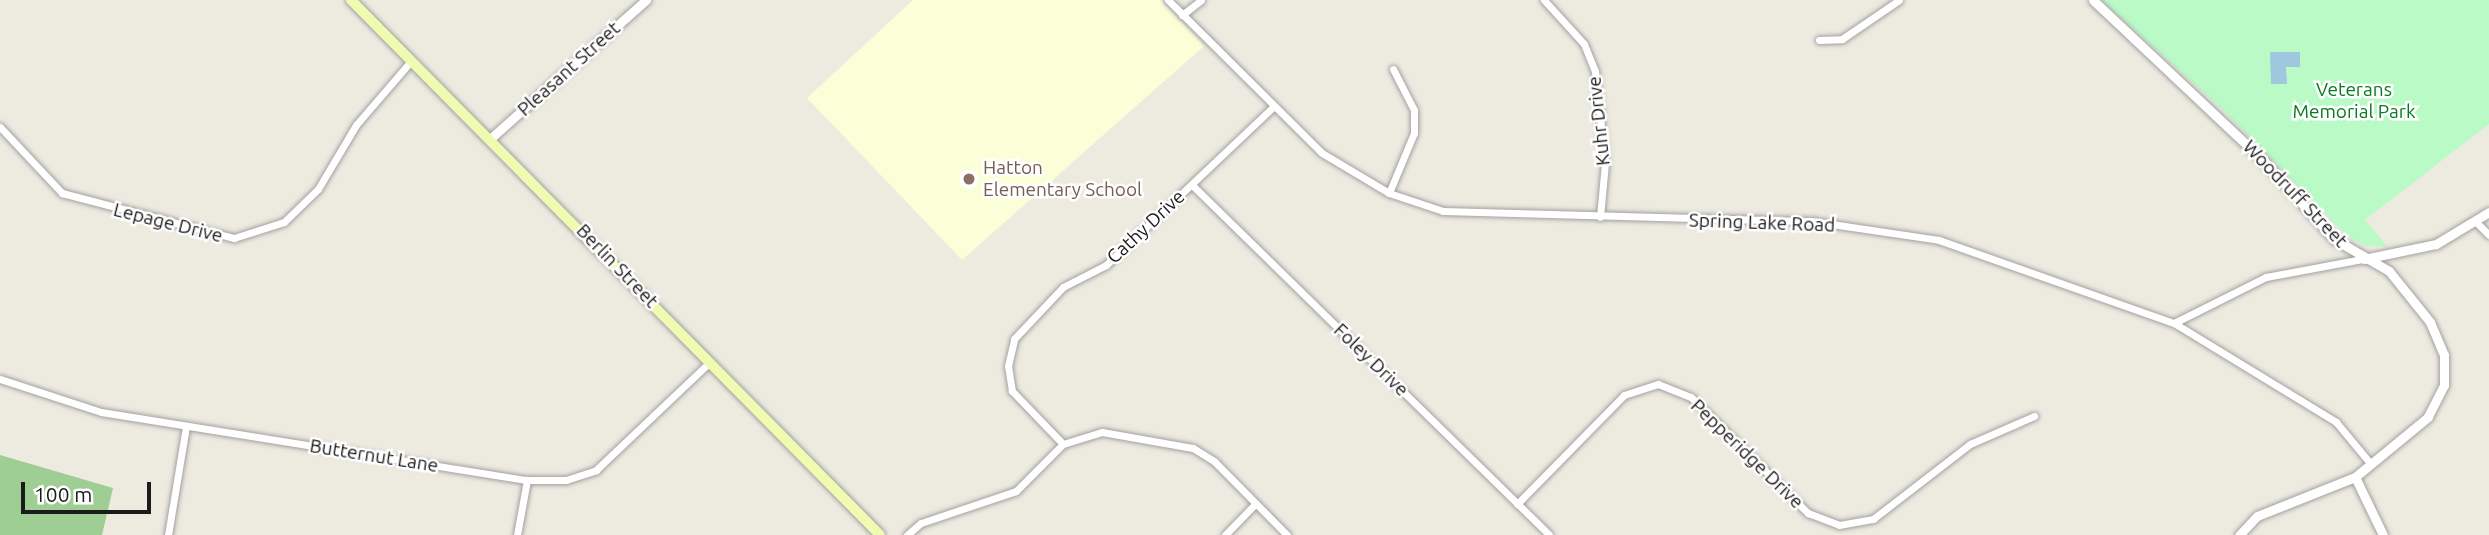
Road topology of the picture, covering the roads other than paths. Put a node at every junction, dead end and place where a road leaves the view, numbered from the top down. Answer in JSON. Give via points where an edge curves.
{"nodes":[{"id":1,"x":351,"y":0,"type":"edge"},
{"id":2,"x":646,"y":0,"type":"edge"},
{"id":3,"x":1168,"y":0,"type":"edge"},
{"id":4,"x":1200,"y":0,"type":"edge"},
{"id":5,"x":1544,"y":0,"type":"edge"},
{"id":6,"x":1899,"y":0,"type":"edge"},
{"id":7,"x":2092,"y":0,"type":"edge"},
{"id":8,"x":1182,"y":15,"type":"junction"},
{"id":9,"x":1819,"y":40,"type":"dead end"},
{"id":10,"x":411,"y":61,"type":"junction"},
{"id":11,"x":1393,"y":69,"type":"dead end"},
{"id":12,"x":1273,"y":107,"type":"junction"},
{"id":13,"x":0,"y":127,"type":"edge"},
{"id":14,"x":491,"y":138,"type":"junction"},
{"id":15,"x":1192,"y":184,"type":"junction"},
{"id":16,"x":1389,"y":193,"type":"junction"},
{"id":17,"x":2489,"y":212,"type":"edge"},
{"id":18,"x":1600,"y":217,"type":"junction"},
{"id":19,"x":2477,"y":223,"type":"junction"},
{"id":20,"x":2489,"y":235,"type":"edge"},
{"id":21,"x":2362,"y":259,"type":"junction"},
{"id":22,"x":2174,"y":323,"type":"junction"},
{"id":23,"x":710,"y":362,"type":"junction"},
{"id":24,"x":0,"y":379,"type":"edge"},
{"id":25,"x":2034,"y":416,"type":"dead end"},
{"id":26,"x":186,"y":426,"type":"junction"},
{"id":27,"x":1063,"y":444,"type":"junction"},
{"id":28,"x":2370,"y":463,"type":"junction"},
{"id":29,"x":2355,"y":477,"type":"junction"},
{"id":30,"x":527,"y":480,"type":"junction"},
{"id":31,"x":1255,"y":504,"type":"junction"},
{"id":32,"x":1517,"y":504,"type":"junction"},
{"id":33,"x":168,"y":535,"type":"edge"},
{"id":34,"x":517,"y":535,"type":"edge"},
{"id":35,"x":880,"y":535,"type":"edge"},
{"id":36,"x":907,"y":535,"type":"edge"},
{"id":37,"x":1224,"y":535,"type":"edge"},
{"id":38,"x":1287,"y":535,"type":"edge"},
{"id":39,"x":1549,"y":535,"type":"edge"},
{"id":40,"x":2239,"y":535,"type":"edge"},
{"id":41,"x":2383,"y":535,"type":"edge"}],
"edges":[{"from":1,"to":10,"type":"main road","name":"Berlin Street"},
{"from":2,"to":14,"type":"street","name":"Pleasant Street"},
{"from":3,"to":8,"type":"street","name":"Spring Lake Road"},
{"from":4,"to":8,"type":"street"},
{"from":5,"to":18,"type":"street","name":"Kuhr Drive","via":[[1584,44],[1595,71],[1605,163]]},
{"from":6,"to":9,"type":"street","via":[[1842,39]]},
{"from":7,"to":21,"type":"street","name":"Woodruff Street","via":[[2255,152],[2334,239]]},
{"from":8,"to":12,"type":"street","name":"Spring Lake Road"},
{"from":10,"to":13,"type":"street","name":"Lepage Drive","via":[[356,125],[318,189],[284,222],[234,238],[62,193]]},
{"from":10,"to":14,"type":"main road","name":"Berlin Street"},
{"from":11,"to":16,"type":"street","via":[[1414,110],[1414,133]]},
{"from":12,"to":15,"type":"street","name":"Cathy Drive"},
{"from":12,"to":16,"type":"street","name":"Spring Lake Road","via":[[1322,153]]},
{"from":14,"to":23,"type":"main road","name":"Berlin Street"},
{"from":15,"to":27,"type":"street","name":"Cathy Drive","via":[[1106,265],[1063,286],[1014,339],[1008,366],[1012,391]]},
{"from":15,"to":32,"type":"street","name":"Foley Drive"},
{"from":16,"to":18,"type":"street","name":"Spring Lake Road","via":[[1443,211]]},
{"from":17,"to":19,"type":"street"},
{"from":18,"to":22,"type":"street","name":"Spring Lake Road","via":[[1811,221],[1939,240]]},
{"from":19,"to":20,"type":"street"},
{"from":19,"to":21,"type":"street","via":[[2436,244]]},
{"from":21,"to":22,"type":"street","via":[[2266,277]]},
{"from":21,"to":28,"type":"street","name":"Woodruff Street","via":[[2389,271],[2430,322],[2444,355],[2444,385],[2428,417]]},
{"from":22,"to":28,"type":"street","name":"Spring Lake Road","via":[[2336,422]]},
{"from":23,"to":30,"type":"street","name":"Butternut Lane","via":[[596,470],[566,480]]},
{"from":23,"to":35,"type":"main road","name":"Berlin Street"},
{"from":24,"to":26,"type":"street","name":"Butternut Lane","via":[[102,412]]},
{"from":25,"to":32,"type":"street","name":"Pepperidge Drive","via":[[1970,444],[1873,519],[1839,525],[1808,513],[1691,397],[1658,384],[1624,395]]},
{"from":26,"to":30,"type":"street","name":"Butternut Lane"},
{"from":26,"to":33,"type":"street"},
{"from":27,"to":31,"type":"street","via":[[1102,432],[1193,448]]},
{"from":27,"to":36,"type":"street","via":[[1016,491],[921,523]]},
{"from":28,"to":29,"type":"street","name":"Woodruff Street"},
{"from":29,"to":40,"type":"street","via":[[2258,516]]},
{"from":29,"to":41,"type":"street"},
{"from":30,"to":34,"type":"street"},
{"from":31,"to":37,"type":"street"},
{"from":31,"to":38,"type":"street"},
{"from":32,"to":39,"type":"street","name":"Foley Drive"}]}
